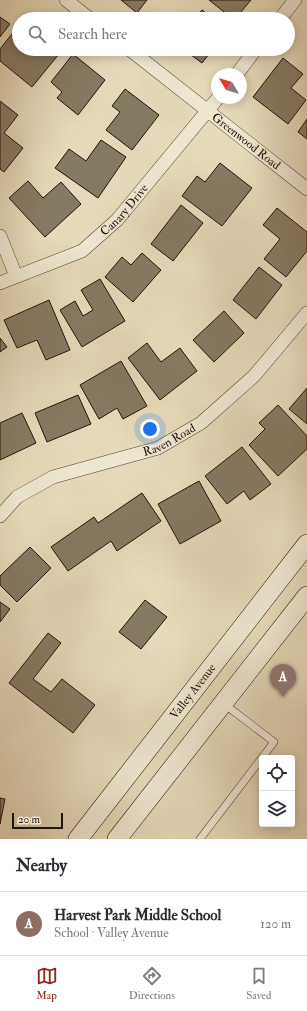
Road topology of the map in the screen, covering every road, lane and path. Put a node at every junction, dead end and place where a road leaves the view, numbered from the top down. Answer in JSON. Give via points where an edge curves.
{"nodes":[{"id":1,"x":66,"y":0,"type":"edge"},
{"id":2,"x":295,"y":0,"type":"edge"},
{"id":3,"x":81,"y":12,"type":"edge"},
{"id":4,"x":286,"y":12,"type":"edge"},
{"id":5,"x":137,"y":56,"type":"edge"},
{"id":6,"x":251,"y":56,"type":"edge"},
{"id":7,"x":242,"y":68,"type":"edge"},
{"id":8,"x":213,"y":104,"type":"edge"},
{"id":9,"x":208,"y":111,"type":"junction"},
{"id":10,"x":307,"y":189,"type":"edge"},
{"id":11,"x":0,"y":236,"type":"edge"},
{"id":12,"x":16,"y":276,"type":"junction"},
{"id":13,"x":0,"y":283,"type":"edge"},
{"id":14,"x":307,"y":313,"type":"edge"},
{"id":15,"x":0,"y":516,"type":"edge"},
{"id":16,"x":307,"y":544,"type":"edge"},
{"id":17,"x":307,"y":596,"type":"edge"},
{"id":18,"x":223,"y":703,"type":"junction"},
{"id":19,"x":78,"y":839,"type":"edge"},
{"id":20,"x":117,"y":839,"type":"edge"},
{"id":21,"x":200,"y":839,"type":"edge"}],
"edges":[{"from":1,"to":3,"type":"street"},
{"from":2,"to":4,"type":"street"},
{"from":5,"to":9,"type":"street","name":"Greenwood Road"},
{"from":6,"to":7,"type":"street"},
{"from":8,"to":9,"type":"street","name":"Canary Drive"},
{"from":9,"to":10,"type":"street","name":"Greenwood Road"},
{"from":9,"to":12,"type":"street","name":"Canary Drive","via":[[117,220],[82,250]]},
{"from":11,"to":12,"type":"street"},
{"from":12,"to":13,"type":"street","name":"Canary Drive"},
{"from":14,"to":15,"type":"street","name":"Raven Road","via":[[254,376],[201,423],[158,448],[54,478],[18,497]]},
{"from":16,"to":19,"type":"main road","name":"Valley Avenue"},
{"from":17,"to":18,"type":"main road"},
{"from":18,"to":20,"type":"main road"},
{"from":18,"to":21,"type":"lane","via":[[274,742]]}]}
